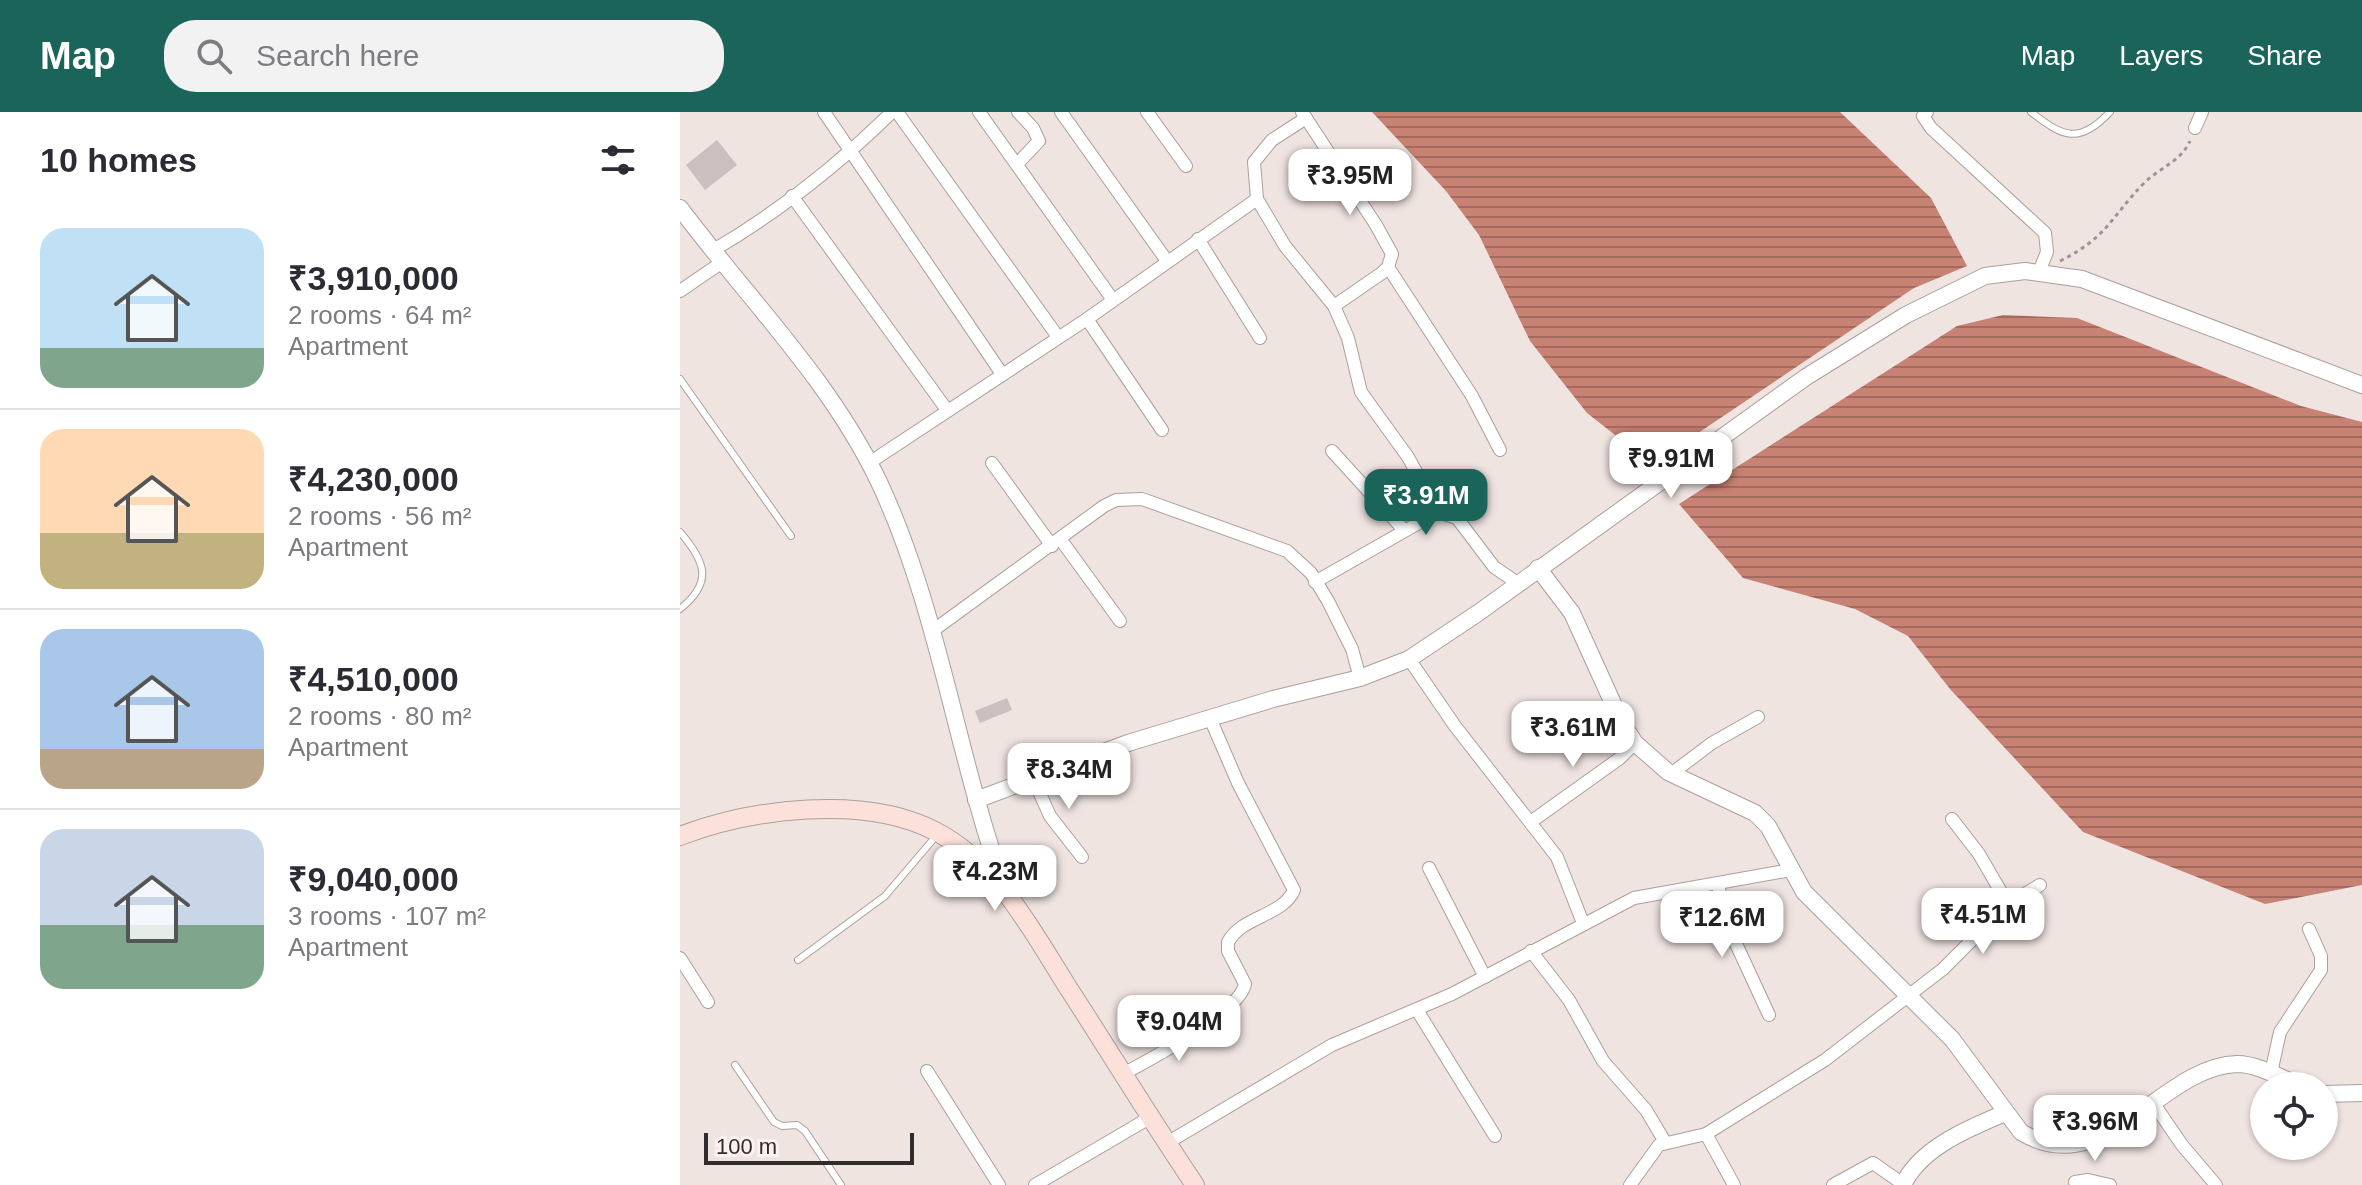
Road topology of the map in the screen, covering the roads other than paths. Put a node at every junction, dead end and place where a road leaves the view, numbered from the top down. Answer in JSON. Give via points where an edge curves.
{"nodes":[{"id":1,"x":824,"y":112,"type":"edge"},
{"id":2,"x":895,"y":112,"type":"edge"},
{"id":3,"x":979,"y":112,"type":"edge"},
{"id":4,"x":1018,"y":112,"type":"edge"},
{"id":5,"x":1061,"y":112,"type":"edge"},
{"id":6,"x":1147,"y":112,"type":"edge"},
{"id":7,"x":1927,"y":112,"type":"edge"},
{"id":8,"x":2031,"y":112,"type":"edge"},
{"id":9,"x":2110,"y":112,"type":"edge"},
{"id":10,"x":2202,"y":112,"type":"edge"},
{"id":11,"x":1304,"y":115,"type":"edge"},
{"id":12,"x":2195,"y":128,"type":"road end"},
{"id":13,"x":852,"y":151,"type":"junction"},
{"id":14,"x":1018,"y":163,"type":"junction"},
{"id":15,"x":1186,"y":166,"type":"dead end"},
{"id":16,"x":792,"y":196,"type":"junction"},
{"id":17,"x":1257,"y":199,"type":"junction"},
{"id":18,"x":680,"y":208,"type":"edge"},
{"id":19,"x":1198,"y":239,"type":"junction"},
{"id":20,"x":716,"y":257,"type":"junction"},
{"id":21,"x":1167,"y":261,"type":"junction"},
{"id":22,"x":1388,"y":267,"type":"junction"},
{"id":23,"x":2039,"y":272,"type":"junction"},
{"id":24,"x":680,"y":291,"type":"edge"},
{"id":25,"x":1113,"y":300,"type":"junction"},
{"id":26,"x":1334,"y":306,"type":"junction"},
{"id":27,"x":1087,"y":319,"type":"junction"},
{"id":28,"x":1058,"y":337,"type":"junction"},
{"id":29,"x":1260,"y":338,"type":"dead end"},
{"id":30,"x":1002,"y":374,"type":"junction"},
{"id":31,"x":680,"y":379,"type":"edge"},
{"id":32,"x":2362,"y":385,"type":"edge"},
{"id":33,"x":947,"y":410,"type":"junction"},
{"id":34,"x":1162,"y":430,"type":"dead end"},
{"id":35,"x":1500,"y":450,"type":"dead end"},
{"id":36,"x":1332,"y":451,"type":"dead end"},
{"id":37,"x":869,"y":463,"type":"junction"},
{"id":38,"x":992,"y":463,"type":"dead end"},
{"id":39,"x":1438,"y":512,"type":"junction"},
{"id":40,"x":1403,"y":529,"type":"junction"},
{"id":41,"x":680,"y":532,"type":"edge"},
{"id":42,"x":791,"y":536,"type":"dead end"},
{"id":43,"x":1056,"y":543,"type":"junction"},
{"id":44,"x":1538,"y":568,"type":"junction"},
{"id":45,"x":1315,"y":582,"type":"junction"},
{"id":46,"x":1519,"y":584,"type":"junction"},
{"id":47,"x":680,"y":609,"type":"edge"},
{"id":48,"x":1120,"y":621,"type":"dead end"},
{"id":49,"x":931,"y":632,"type":"junction"},
{"id":50,"x":1409,"y":659,"type":"junction"},
{"id":51,"x":1360,"y":678,"type":"junction"},
{"id":52,"x":1758,"y":717,"type":"dead end"},
{"id":53,"x":1210,"y":718,"type":"junction"},
{"id":54,"x":1635,"y":743,"type":"junction"},
{"id":55,"x":1671,"y":774,"type":"junction"},
{"id":56,"x":1033,"y":778,"type":"junction"},
{"id":57,"x":976,"y":800,"type":"junction"},
{"id":58,"x":1952,"y":819,"type":"dead end"},
{"id":59,"x":1532,"y":821,"type":"junction"},
{"id":60,"x":939,"y":833,"type":"junction"},
{"id":61,"x":680,"y":836,"type":"edge"},
{"id":62,"x":1082,"y":857,"type":"dead end"},
{"id":63,"x":1429,"y":868,"type":"dead end"},
{"id":64,"x":1791,"y":870,"type":"junction"},
{"id":65,"x":2040,"y":885,"type":"dead end"},
{"id":66,"x":1718,"y":886,"type":"junction"},
{"id":67,"x":1006,"y":892,"type":"junction"},
{"id":68,"x":2008,"y":904,"type":"junction"},
{"id":69,"x":1583,"y":923,"type":"junction"},
{"id":70,"x":2309,"y":929,"type":"dead end"},
{"id":71,"x":1531,"y":951,"type":"junction"},
{"id":72,"x":680,"y":958,"type":"edge"},
{"id":73,"x":798,"y":960,"type":"dead end"},
{"id":74,"x":1485,"y":977,"type":"junction"},
{"id":75,"x":1905,"y":996,"type":"junction"},
{"id":76,"x":708,"y":1002,"type":"dead end"},
{"id":77,"x":1417,"y":1010,"type":"junction"},
{"id":78,"x":1769,"y":1015,"type":"dead end"},
{"id":79,"x":735,"y":1065,"type":"dead end"},
{"id":80,"x":927,"y":1071,"type":"dead end"},
{"id":81,"x":2268,"y":1072,"type":"edge"},
{"id":82,"x":2271,"y":1072,"type":"edge"},
{"id":83,"x":1125,"y":1073,"type":"junction"},
{"id":84,"x":2362,"y":1093,"type":"edge"},
{"id":85,"x":2338,"y":1094,"type":"edge"},
{"id":86,"x":2154,"y":1104,"type":"junction"},
{"id":87,"x":2005,"y":1113,"type":"junction"},
{"id":88,"x":1151,"y":1117,"type":"junction"},
{"id":89,"x":1706,"y":1134,"type":"junction"},
{"id":90,"x":1495,"y":1136,"type":"dead end"},
{"id":91,"x":1665,"y":1142,"type":"junction"},
{"id":92,"x":1167,"y":1143,"type":"junction"},
{"id":93,"x":2075,"y":1182,"type":"dead end"},
{"id":94,"x":1903,"y":1184,"type":"edge"},
{"id":95,"x":841,"y":1185,"type":"edge"},
{"id":96,"x":999,"y":1185,"type":"edge"},
{"id":97,"x":1035,"y":1185,"type":"edge"},
{"id":98,"x":1195,"y":1185,"type":"edge"},
{"id":99,"x":1630,"y":1185,"type":"edge"},
{"id":100,"x":1734,"y":1185,"type":"edge"},
{"id":101,"x":1833,"y":1185,"type":"edge"},
{"id":102,"x":2110,"y":1185,"type":"edge"},
{"id":103,"x":2216,"y":1185,"type":"edge"}],
"edges":[{"from":1,"to":13,"type":"street"},
{"from":2,"to":13,"type":"street"},
{"from":2,"to":28,"type":"street"},
{"from":3,"to":14,"type":"street"},
{"from":4,"to":14,"type":"street","via":[[1039,141]]},
{"from":5,"to":21,"type":"street"},
{"from":6,"to":15,"type":"street"},
{"from":7,"to":23,"type":"street","via":[[1923,116],[1931,128],[2045,233],[2047,252]]},
{"from":8,"to":9,"type":"lane","via":[[2058,131],[2077,134]]},
{"from":10,"to":12,"type":"street"},
{"from":11,"to":17,"type":"street","via":[[1254,162]]},
{"from":11,"to":22,"type":"street","via":[[1389,247]]},
{"from":13,"to":16,"type":"street"},
{"from":13,"to":30,"type":"street"},
{"from":14,"to":25,"type":"street"},
{"from":16,"to":20,"type":"street"},
{"from":16,"to":33,"type":"street"},
{"from":17,"to":19,"type":"street"},
{"from":17,"to":26,"type":"street","via":[[1296,261]]},
{"from":18,"to":20,"type":"street"},
{"from":19,"to":21,"type":"street"},
{"from":19,"to":29,"type":"street"},
{"from":20,"to":24,"type":"street"},
{"from":20,"to":37,"type":"street","via":[[798,352]]},
{"from":21,"to":25,"type":"street"},
{"from":22,"to":26,"type":"street"},
{"from":22,"to":35,"type":"street","via":[[1472,396]]},
{"from":23,"to":32,"type":"street","via":[[2107,287]]},
{"from":23,"to":44,"type":"street","via":[[1985,276],[1906,315],[1806,377]]},
{"from":25,"to":27,"type":"street"},
{"from":26,"to":39,"type":"street","via":[[1361,392],[1408,457]]},
{"from":27,"to":28,"type":"street"},
{"from":27,"to":34,"type":"street"},
{"from":28,"to":30,"type":"street"},
{"from":30,"to":33,"type":"street"},
{"from":31,"to":42,"type":"lane"},
{"from":33,"to":37,"type":"street"},
{"from":36,"to":40,"type":"street"},
{"from":37,"to":49,"type":"street","via":[[903,538]]},
{"from":38,"to":43,"type":"street"},
{"from":39,"to":40,"type":"street"},
{"from":39,"to":46,"type":"street","via":[[1457,518],[1494,567]]},
{"from":40,"to":45,"type":"street"},
{"from":41,"to":47,"type":"lane","via":[[703,569],[699,591]]},
{"from":43,"to":45,"type":"street","via":[[1116,500],[1142,499],[1270,543],[1300,561]]},
{"from":43,"to":48,"type":"street"},
{"from":43,"to":49,"type":"street"},
{"from":44,"to":46,"type":"street"},
{"from":44,"to":54,"type":"street","via":[[1572,613]]},
{"from":45,"to":51,"type":"street","via":[[1345,634]]},
{"from":46,"to":50,"type":"street"},
{"from":49,"to":57,"type":"street"},
{"from":50,"to":51,"type":"street"},
{"from":50,"to":59,"type":"street"},
{"from":51,"to":53,"type":"street"},
{"from":52,"to":55,"type":"street"},
{"from":53,"to":56,"type":"street"},
{"from":53,"to":83,"type":"street","via":[[1294,890],[1284,903],[1239,928],[1228,942],[1245,984],[1239,998]]},
{"from":54,"to":55,"type":"street"},
{"from":54,"to":59,"type":"street"},
{"from":55,"to":64,"type":"street","via":[[1755,813],[1768,826]]},
{"from":56,"to":57,"type":"street"},
{"from":56,"to":62,"type":"street","via":[[1050,816]]},
{"from":57,"to":67,"type":"street"},
{"from":58,"to":68,"type":"street"},
{"from":59,"to":69,"type":"street","via":[[1562,866]]},
{"from":60,"to":61,"type":"main road","via":[[891,818],[818,810],[731,819]]},
{"from":60,"to":67,"type":"main road","via":[[982,865]]},
{"from":60,"to":73,"type":"lane","via":[[885,896]]},
{"from":63,"to":74,"type":"street"},
{"from":64,"to":66,"type":"street"},
{"from":64,"to":75,"type":"street","via":[[1818,908]]},
{"from":65,"to":68,"type":"street"},
{"from":66,"to":69,"type":"street","via":[[1652,893]]},
{"from":66,"to":78,"type":"street","via":[[1742,960]]},
{"from":67,"to":83,"type":"main road"},
{"from":68,"to":75,"type":"street","via":[[1943,969]]},
{"from":69,"to":71,"type":"street"},
{"from":70,"to":82,"type":"street","via":[[2321,970],[2285,1020]]},
{"from":71,"to":74,"type":"street"},
{"from":71,"to":91,"type":"street","via":[[1569,1000],[1603,1061],[1646,1110]]},
{"from":72,"to":76,"type":"street"},
{"from":74,"to":77,"type":"street"},
{"from":75,"to":87,"type":"street","via":[[1952,1039]]},
{"from":75,"to":89,"type":"street","via":[[1825,1060]]},
{"from":77,"to":90,"type":"street"},
{"from":77,"to":92,"type":"street","via":[[1332,1045]]},
{"from":79,"to":95,"type":"lane","via":[[774,1122],[805,1131]]},
{"from":80,"to":96,"type":"street"},
{"from":81,"to":86,"type":"street","via":[[2243,1064],[2220,1066]]},
{"from":83,"to":88,"type":"main road"},
{"from":84,"to":85,"type":"street"},
{"from":86,"to":87,"type":"street","via":[[2101,1135],[2057,1145],[2021,1132]]},
{"from":86,"to":103,"type":"street"},
{"from":87,"to":94,"type":"street","via":[[1953,1138],[1913,1168]]},
{"from":88,"to":92,"type":"main road"},
{"from":88,"to":97,"type":"street"},
{"from":89,"to":91,"type":"street"},
{"from":89,"to":100,"type":"street"},
{"from":91,"to":99,"type":"street"},
{"from":92,"to":98,"type":"main road"},
{"from":93,"to":102,"type":"street"},
{"from":94,"to":101,"type":"street","via":[[1873,1163]]}]}
